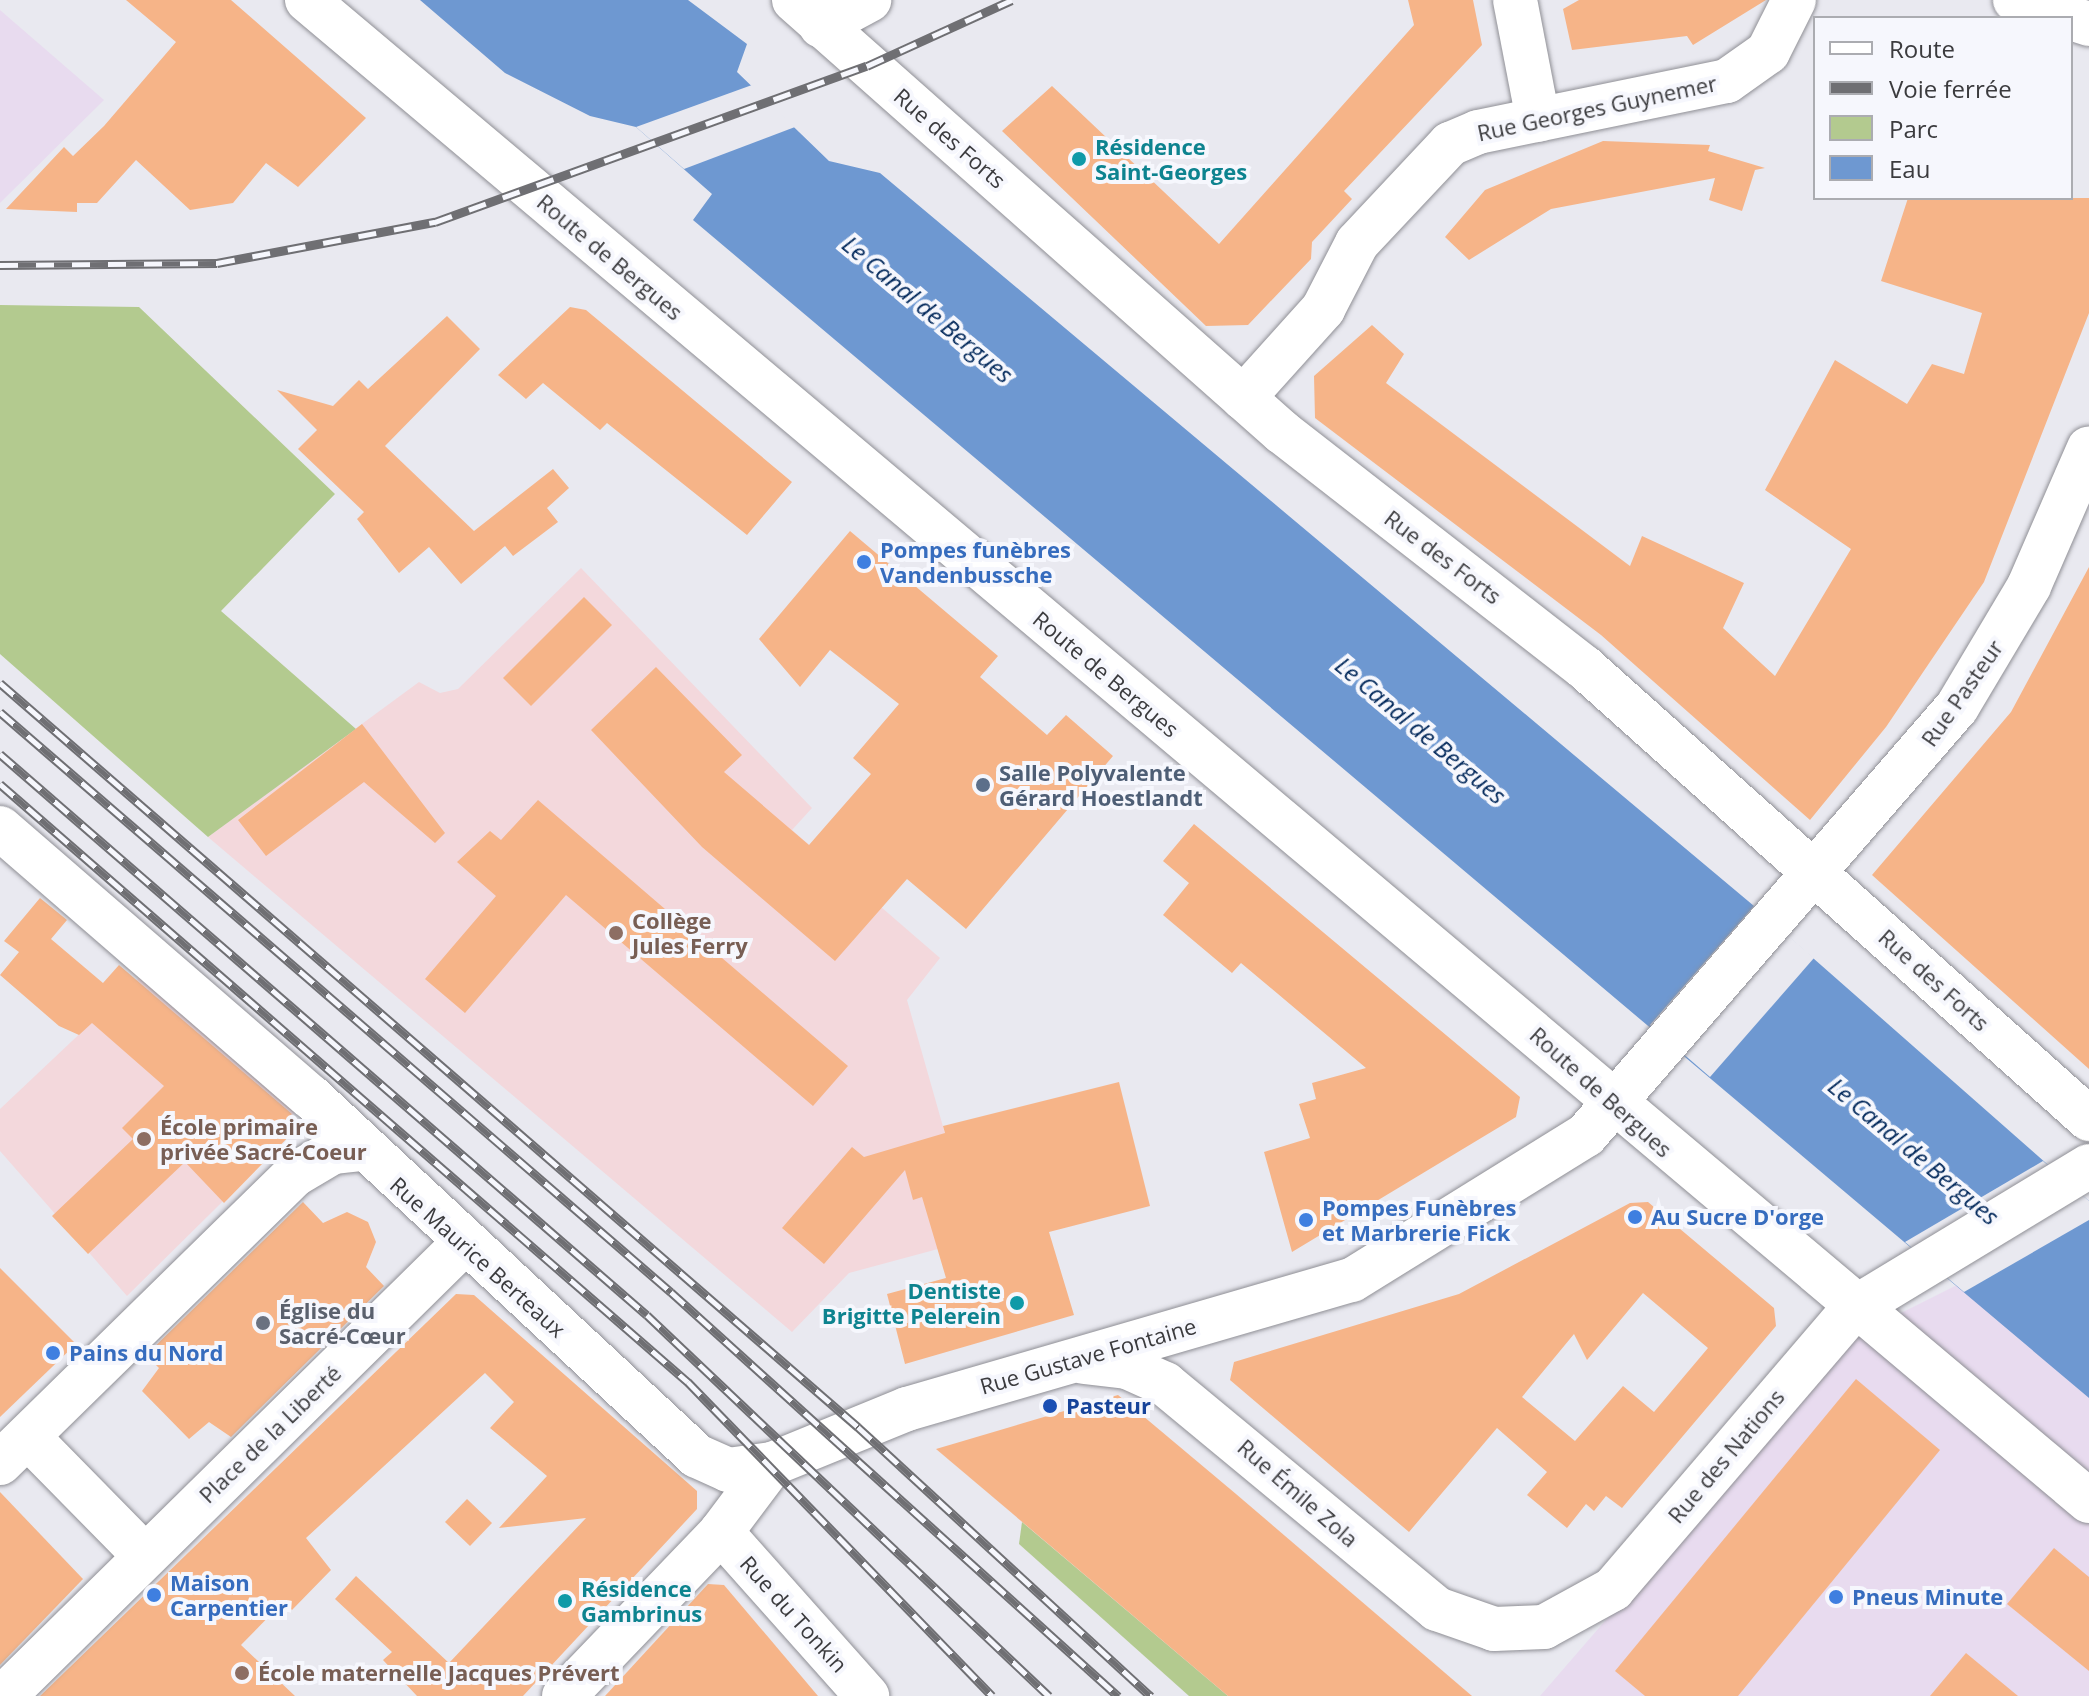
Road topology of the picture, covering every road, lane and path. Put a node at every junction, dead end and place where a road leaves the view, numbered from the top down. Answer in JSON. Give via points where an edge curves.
{"nodes":[{"id":1,"x":307,"y":0,"type":"edge"},
{"id":2,"x":869,"y":0,"type":"edge"},
{"id":3,"x":1515,"y":0,"type":"edge"},
{"id":4,"x":1794,"y":0,"type":"edge"},
{"id":5,"x":2015,"y":0,"type":"edge"},
{"id":6,"x":807,"y":13,"type":"edge"},
{"id":7,"x":2064,"y":16,"type":"edge"},
{"id":8,"x":1538,"y":120,"type":"junction"},
{"id":9,"x":1243,"y":398,"type":"junction"},
{"id":10,"x":2089,"y":448,"type":"edge"},
{"id":11,"x":0,"y":828,"type":"edge"},
{"id":12,"x":1817,"y":875,"type":"junction"},
{"id":13,"x":1653,"y":1067,"type":"joint"},
{"id":14,"x":1619,"y":1106,"type":"junction"},
{"id":15,"x":2089,"y":1119,"type":"edge"},
{"id":16,"x":360,"y":1149,"type":"junction"},
{"id":17,"x":2084,"y":1169,"type":"edge"},
{"id":18,"x":463,"y":1244,"type":"junction"},
{"id":19,"x":1853,"y":1309,"type":"junction"},
{"id":20,"x":1213,"y":1319,"type":"junction"},
{"id":21,"x":1065,"y":1362,"type":"junction"},
{"id":22,"x":1217,"y":1423,"type":"junction"},
{"id":23,"x":7,"y":1456,"type":"edge"},
{"id":24,"x":705,"y":1462,"type":"junction"},
{"id":25,"x":772,"y":1464,"type":"junction"},
{"id":26,"x":2089,"y":1501,"type":"edge"},
{"id":27,"x":727,"y":1524,"type":"junction"},
{"id":28,"x":145,"y":1556,"type":"junction"},
{"id":29,"x":1528,"y":1629,"type":"joint"},
{"id":30,"x":4,"y":1696,"type":"edge"},
{"id":31,"x":564,"y":1696,"type":"edge"},
{"id":32,"x":867,"y":1696,"type":"edge"}],
"edges":[{"from":1,"to":14,"type":"street","name":"Route de Bergues"},
{"from":2,"to":6,"type":"street"},
{"from":3,"to":8,"type":"street"},
{"from":4,"to":8,"type":"street","name":"Rue Georges Guynemer","via":[[1768,52],[1727,81]]},
{"from":5,"to":7,"type":"street"},
{"from":6,"to":9,"type":"street","name":"Rue des Forts"},
{"from":8,"to":9,"type":"street","name":"Rue Georges Guynemer","via":[[1462,136],[1440,153],[1357,243],[1323,309]]},
{"from":9,"to":12,"type":"street","name":"Rue des Forts","via":[[1562,648]]},
{"from":10,"to":12,"type":"street","name":"Rue Pasteur","via":[[2035,573],[1980,673]]},
{"from":11,"to":16,"type":"street","name":"Rue Maurice Berteaux","via":[[311,1097]]},
{"from":12,"to":13,"type":"street","name":"Rue Pasteur"},
{"from":12,"to":15,"type":"street","name":"Rue des Forts"},
{"from":13,"to":14,"type":"street","name":"Rue Gustave Fontaine"},
{"from":14,"to":19,"type":"street","name":"Route de Bergues"},
{"from":14,"to":20,"type":"street","name":"Rue Gustave Fontaine","via":[[1548,1162],[1373,1271]]},
{"from":16,"to":18,"type":"street","name":"Rue Maurice Berteaux"},
{"from":16,"to":23,"type":"street","via":[[333,1152],[294,1175]]},
{"from":17,"to":19,"type":"street","name":"Rue des Nations"},
{"from":18,"to":24,"type":"street","name":"Rue Maurice Berteaux"},
{"from":18,"to":28,"type":"street","name":"Place de la Liberté"},
{"from":19,"to":26,"type":"street","name":"Route de Bergues"},
{"from":19,"to":29,"type":"street","name":"Rue des Nations","via":[[1613,1589],[1574,1615]]},
{"from":20,"to":21,"type":"street","name":"Rue Gustave Fontaine"},
{"from":20,"to":22,"type":"street","via":[[1189,1358],[1193,1388]]},
{"from":21,"to":22,"type":"street","name":"Rue Émile Zola","via":[[1140,1371]]},
{"from":21,"to":25,"type":"street","name":"Rue Gustave Fontaine","via":[[907,1409]]},
{"from":22,"to":29,"type":"street","name":"Rue Émile Zola","via":[[1437,1609],[1494,1629]]},
{"from":23,"to":28,"type":"street"},
{"from":24,"to":25,"type":"street","via":[[728,1470]]},
{"from":24,"to":27,"type":"street","name":"Rue Maurice Berteaux","via":[[728,1492]]},
{"from":25,"to":27,"type":"street"},
{"from":27,"to":31,"type":"street"},
{"from":27,"to":32,"type":"street","name":"Rue du Tonkin"},
{"from":28,"to":30,"type":"street","name":"Place de la Liberté"}]}
